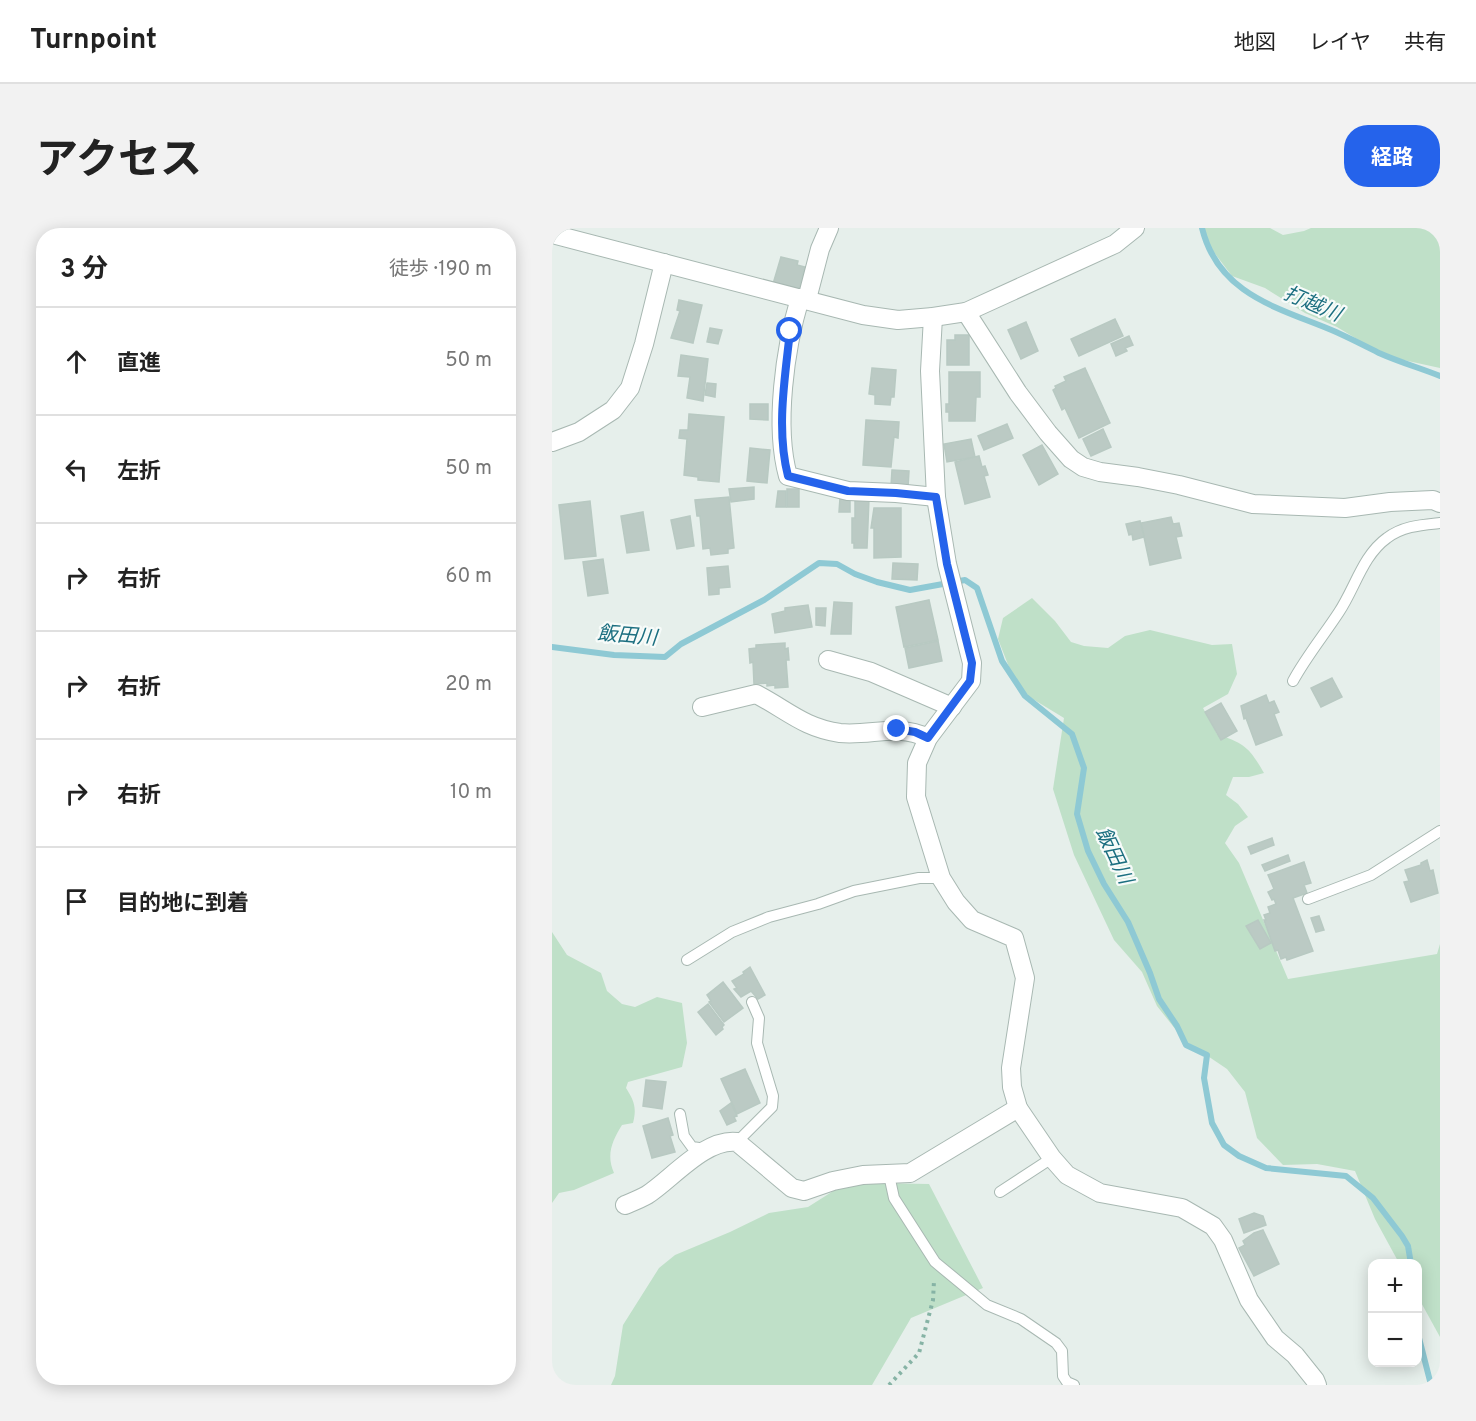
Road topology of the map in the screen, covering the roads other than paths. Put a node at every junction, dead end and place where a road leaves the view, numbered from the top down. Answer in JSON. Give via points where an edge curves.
{"nodes":[{"id":1,"x":829,"y":228,"type":"edge"},
{"id":2,"x":1134,"y":228,"type":"edge"},
{"id":3,"x":552,"y":234,"type":"edge"},
{"id":4,"x":664,"y":263,"type":"junction"},
{"id":5,"x":803,"y":299,"type":"junction"},
{"id":6,"x":966,"y":312,"type":"junction"},
{"id":7,"x":933,"y":317,"type":"junction"},
{"id":8,"x":552,"y":442,"type":"edge"},
{"id":9,"x":936,"y":497,"type":"junction"},
{"id":10,"x":1440,"y":503,"type":"edge"},
{"id":11,"x":1440,"y":523,"type":"edge"},
{"id":12,"x":828,"y":660,"type":"dead end"},
{"id":13,"x":1293,"y":681,"type":"dead end"},
{"id":14,"x":702,"y":707,"type":"dead end"},
{"id":15,"x":952,"y":707,"type":"junction"},
{"id":16,"x":928,"y":738,"type":"junction"},
{"id":17,"x":1440,"y":831,"type":"edge"},
{"id":18,"x":941,"y":878,"type":"junction"},
{"id":19,"x":1308,"y":899,"type":"dead end"},
{"id":20,"x":687,"y":960,"type":"dead end"},
{"id":21,"x":752,"y":1002,"type":"dead end"},
{"id":22,"x":1018,"y":1108,"type":"junction"},
{"id":23,"x":680,"y":1114,"type":"dead end"},
{"id":24,"x":737,"y":1142,"type":"junction"},
{"id":25,"x":706,"y":1149,"type":"junction"},
{"id":26,"x":1052,"y":1158,"type":"junction"},
{"id":27,"x":889,"y":1175,"type":"junction"},
{"id":28,"x":1000,"y":1192,"type":"dead end"},
{"id":29,"x":625,"y":1205,"type":"dead end"},
{"id":30,"x":1074,"y":1385,"type":"edge"},
{"id":31,"x":1317,"y":1385,"type":"edge"}],
"edges":[{"from":1,"to":5,"type":"street"},
{"from":2,"to":6,"type":"street","via":[[1115,244]]},
{"from":3,"to":4,"type":"street"},
{"from":4,"to":5,"type":"street"},
{"from":4,"to":8,"type":"street","via":[[630,388],[613,410],[579,432]]},
{"from":5,"to":7,"type":"street","via":[[898,320]]},
{"from":5,"to":9,"type":"street","via":[[790,331],[782,407],[788,476],[848,491]]},
{"from":6,"to":7,"type":"street"},
{"from":6,"to":10,"type":"street","via":[[1048,433],[1083,467],[1253,504],[1345,508],[1390,502]]},
{"from":7,"to":9,"type":"street","via":[[930,371]]},
{"from":9,"to":15,"type":"street","via":[[947,564],[972,663],[970,681]]},
{"from":11,"to":13,"type":"lane","via":[[1401,530],[1378,545],[1341,610]]},
{"from":12,"to":15,"type":"street","via":[[871,672]]},
{"from":14,"to":16,"type":"street","via":[[756,694],[808,725],[851,733],[897,729]]},
{"from":15,"to":16,"type":"street"},
{"from":16,"to":18,"type":"street","via":[[917,763],[916,797]]},
{"from":17,"to":19,"type":"lane","via":[[1371,875]]},
{"from":18,"to":20,"type":"lane","via":[[865,888],[769,917],[732,932]]},
{"from":18,"to":22,"type":"street","via":[[972,920],[1014,938],[1025,978],[1011,1068]]},
{"from":21,"to":24,"type":"lane","via":[[759,1018],[757,1043],[773,1096],[772,1107]]},
{"from":22,"to":26,"type":"street"},
{"from":22,"to":27,"type":"street","via":[[910,1173]]},
{"from":23,"to":25,"type":"lane","via":[[684,1136],[692,1147]]},
{"from":24,"to":25,"type":"street"},
{"from":24,"to":27,"type":"street","via":[[792,1188],[804,1191],[862,1175]]},
{"from":25,"to":29,"type":"street","via":[[645,1196]]},
{"from":26,"to":28,"type":"lane"},
{"from":26,"to":31,"type":"street","via":[[1067,1175],[1100,1193],[1182,1208],[1213,1226],[1249,1300],[1275,1338],[1295,1355]]},
{"from":27,"to":30,"type":"lane","via":[[894,1198],[935,1262],[987,1305],[1021,1318],[1056,1343],[1062,1352],[1064,1376]]}]}
